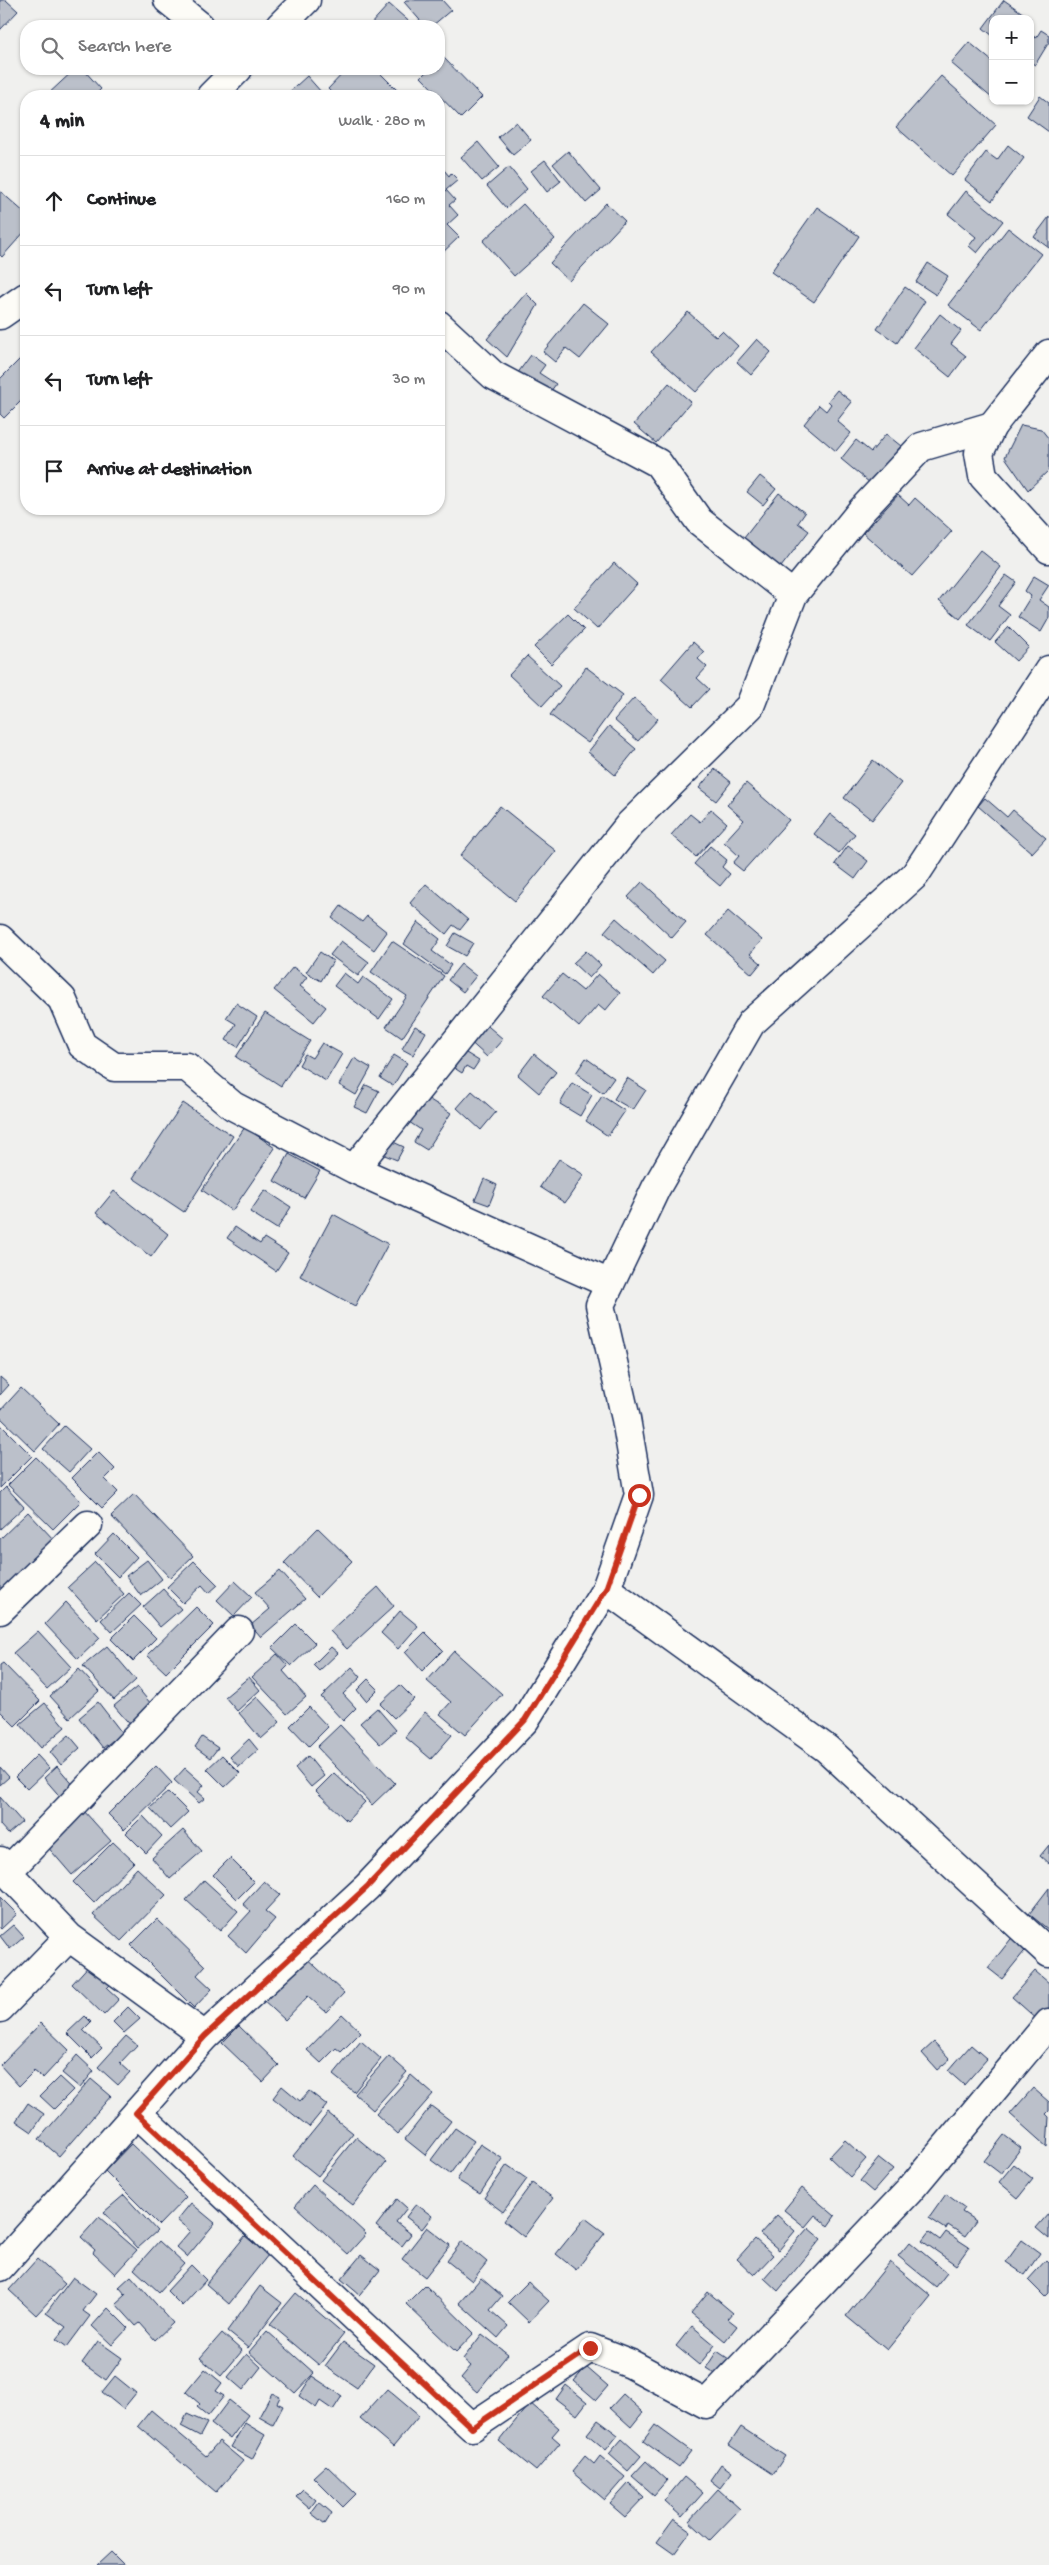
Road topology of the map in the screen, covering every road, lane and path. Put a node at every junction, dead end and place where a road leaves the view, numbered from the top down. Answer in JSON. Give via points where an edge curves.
{"nodes":[{"id":1,"x":168,"y":0,"type":"edge"},
{"id":2,"x":306,"y":0,"type":"edge"},
{"id":3,"x":193,"y":20,"type":"edge"},
{"id":4,"x":286,"y":20,"type":"edge"},
{"id":5,"x":208,"y":75,"type":"edge"},
{"id":6,"x":232,"y":75,"type":"edge"},
{"id":7,"x":204,"y":90,"type":"edge"},
{"id":8,"x":217,"y":90,"type":"edge"},
{"id":9,"x":20,"y":300,"type":"edge"},
{"id":10,"x":0,"y":315,"type":"edge"},
{"id":11,"x":445,"y":331,"type":"edge"},
{"id":12,"x":1049,"y":354,"type":"edge"},
{"id":13,"x":992,"y":426,"type":"junction"},
{"id":14,"x":1049,"y":549,"type":"edge"},
{"id":15,"x":793,"y":595,"type":"junction"},
{"id":16,"x":1049,"y":670,"type":"edge"},
{"id":17,"x":0,"y":940,"type":"edge"},
{"id":18,"x":354,"y":1169,"type":"junction"},
{"id":19,"x":610,"y":1284,"type":"junction"},
{"id":20,"x":88,"y":1525,"type":"dead end"},
{"id":21,"x":606,"y":1589,"type":"junction"},
{"id":22,"x":0,"y":1610,"type":"edge"},
{"id":23,"x":239,"y":1631,"type":"dead end"},
{"id":24,"x":4,"y":1867,"type":"edge"},
{"id":25,"x":69,"y":1937,"type":"junction"},
{"id":26,"x":1049,"y":1953,"type":"edge"},
{"id":27,"x":0,"y":2008,"type":"edge"},
{"id":28,"x":1049,"y":2023,"type":"edge"},
{"id":29,"x":205,"y":2036,"type":"junction"},
{"id":30,"x":136,"y":2113,"type":"junction"},
{"id":31,"x":0,"y":2268,"type":"edge"}],
"edges":[{"from":1,"to":3,"type":"street"},
{"from":2,"to":4,"type":"street"},
{"from":5,"to":7,"type":"street"},
{"from":6,"to":8,"type":"street"},
{"from":9,"to":10,"type":"street"},
{"from":11,"to":15,"type":"street","via":[[493,375],[658,463],[699,521]]},
{"from":12,"to":13,"type":"street"},
{"from":13,"to":14,"type":"street","via":[[979,453],[984,476]]},
{"from":13,"to":15,"type":"street","via":[[921,447],[862,510]]},
{"from":15,"to":18,"type":"street","via":[[750,706],[630,824]]},
{"from":16,"to":19,"type":"street","via":[[915,875],[751,1023],[656,1188]]},
{"from":17,"to":18,"type":"street","via":[[62,999],[82,1045],[114,1067],[187,1067],[233,1106]]},
{"from":18,"to":19,"type":"street"},
{"from":19,"to":21,"type":"street","via":[[600,1305],[626,1419],[639,1495]]},
{"from":20,"to":22,"type":"street"},
{"from":21,"to":26,"type":"street","via":[[827,1749]]},
{"from":21,"to":29,"type":"street","via":[[525,1720],[367,1887]]},
{"from":23,"to":24,"type":"street"},
{"from":24,"to":25,"type":"street"},
{"from":25,"to":27,"type":"street"},
{"from":25,"to":29,"type":"street"},
{"from":28,"to":30,"type":"street","via":[[909,2191],[706,2404],[631,2364],[590,2348],[472,2428]]},
{"from":29,"to":30,"type":"street"},
{"from":30,"to":31,"type":"street"}]}
